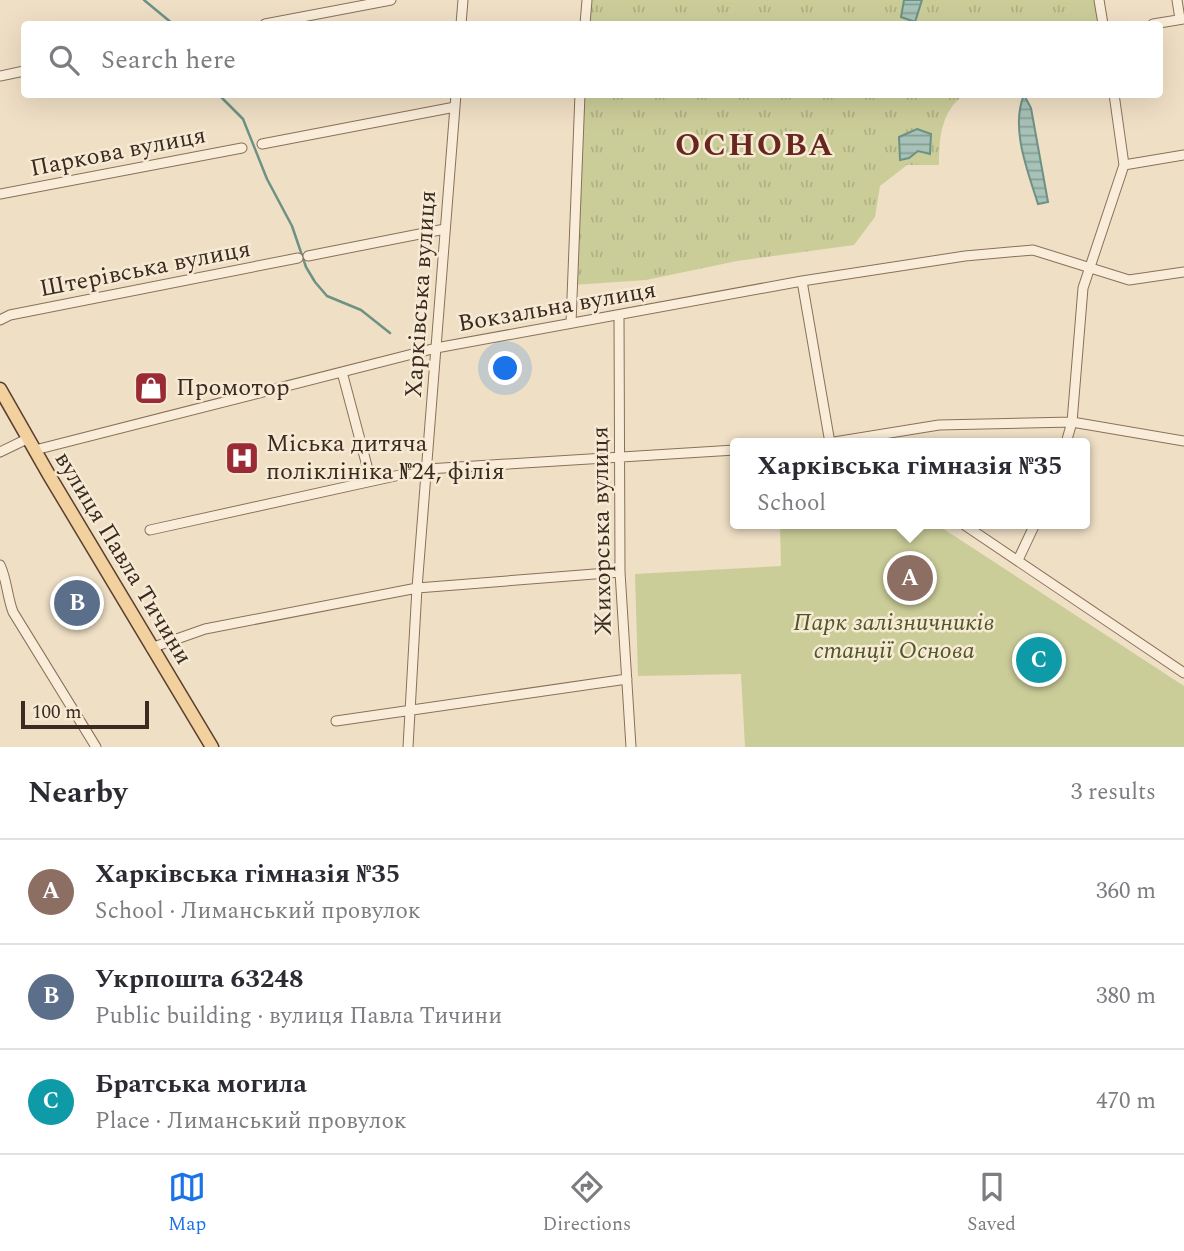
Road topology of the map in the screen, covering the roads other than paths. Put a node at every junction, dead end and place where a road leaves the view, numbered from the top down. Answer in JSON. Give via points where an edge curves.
{"nodes":[{"id":1,"x":391,"y":0,"type":"edge"},
{"id":2,"x":463,"y":0,"type":"edge"},
{"id":3,"x":587,"y":0,"type":"edge"},
{"id":4,"x":1099,"y":0,"type":"edge"},
{"id":5,"x":1177,"y":0,"type":"edge"},
{"id":6,"x":1182,"y":19,"type":"edge"},
{"id":7,"x":281,"y":21,"type":"edge"},
{"id":8,"x":461,"y":21,"type":"edge"},
{"id":9,"x":585,"y":21,"type":"edge"},
{"id":10,"x":1102,"y":21,"type":"edge"},
{"id":11,"x":1163,"y":22,"type":"edge"},
{"id":12,"x":21,"y":72,"type":"edge"},
{"id":13,"x":0,"y":76,"type":"edge"},
{"id":14,"x":456,"y":98,"type":"edge"},
{"id":15,"x":580,"y":98,"type":"edge"},
{"id":16,"x":1115,"y":98,"type":"edge"},
{"id":17,"x":455,"y":107,"type":"junction"},
{"id":18,"x":262,"y":144,"type":"dead end"},
{"id":19,"x":242,"y":148,"type":"dead end"},
{"id":20,"x":1184,"y":155,"type":"edge"},
{"id":21,"x":1124,"y":165,"type":"junction"},
{"id":22,"x":0,"y":194,"type":"edge"},
{"id":23,"x":445,"y":229,"type":"junction"},
{"id":24,"x":1091,"y":268,"type":"junction"},
{"id":25,"x":1184,"y":272,"type":"edge"},
{"id":26,"x":802,"y":281,"type":"junction"},
{"id":27,"x":619,"y":315,"type":"junction"},
{"id":28,"x":0,"y":320,"type":"edge"},
{"id":29,"x":571,"y":323,"type":"junction"},
{"id":30,"x":436,"y":348,"type":"junction"},
{"id":31,"x":342,"y":372,"type":"junction"},
{"id":32,"x":0,"y":389,"type":"edge"},
{"id":33,"x":1072,"y":422,"type":"junction"},
{"id":34,"x":829,"y":438,"type":"edge"},
{"id":35,"x":860,"y":438,"type":"edge"},
{"id":36,"x":1067,"y":438,"type":"edge"},
{"id":37,"x":1184,"y":441,"type":"edge"},
{"id":38,"x":32,"y":444,"type":"junction"},
{"id":39,"x":730,"y":450,"type":"edge"},
{"id":40,"x":0,"y":452,"type":"edge"},
{"id":41,"x":619,"y":458,"type":"junction"},
{"id":42,"x":427,"y":469,"type":"junction"},
{"id":43,"x":371,"y":481,"type":"junction"},
{"id":44,"x":971,"y":529,"type":"edge"},
{"id":45,"x":1033,"y":529,"type":"edge"},
{"id":46,"x":150,"y":530,"type":"dead end"},
{"id":47,"x":1018,"y":560,"type":"junction"},
{"id":48,"x":0,"y":565,"type":"edge"},
{"id":49,"x":620,"y":572,"type":"junction"},
{"id":50,"x":416,"y":589,"type":"junction"},
{"id":51,"x":151,"y":648,"type":"junction"},
{"id":52,"x":1184,"y":673,"type":"edge"},
{"id":53,"x":626,"y":678,"type":"junction"},
{"id":54,"x":410,"y":711,"type":"junction"},
{"id":55,"x":336,"y":721,"type":"dead end"},
{"id":56,"x":96,"y":747,"type":"edge"},
{"id":57,"x":212,"y":747,"type":"edge"},
{"id":58,"x":408,"y":747,"type":"edge"},
{"id":59,"x":631,"y":747,"type":"edge"}],
"edges":[{"from":1,"to":7,"type":"street"},
{"from":2,"to":8,"type":"street"},
{"from":3,"to":9,"type":"street"},
{"from":4,"to":10,"type":"street"},
{"from":5,"to":6,"type":"street"},
{"from":6,"to":11,"type":"street"},
{"from":12,"to":13,"type":"street"},
{"from":14,"to":17,"type":"street","name":"Харківська вулиця"},
{"from":15,"to":29,"type":"street"},
{"from":16,"to":21,"type":"street"},
{"from":17,"to":18,"type":"street"},
{"from":17,"to":23,"type":"street","name":"Харківська вулиця"},
{"from":19,"to":22,"type":"street","name":"Паркова вулиця"},
{"from":20,"to":21,"type":"street"},
{"from":21,"to":24,"type":"street"},
{"from":23,"to":28,"type":"street","name":"Штерівська вулиця"},
{"from":23,"to":30,"type":"street","name":"Харківська вулиця"},
{"from":24,"to":25,"type":"street","name":"Вокзальна вулиця","via":[[1129,280]]},
{"from":24,"to":26,"type":"street","name":"Вокзальна вулиця","via":[[1033,250]]},
{"from":24,"to":33,"type":"street","via":[[1083,288]]},
{"from":26,"to":27,"type":"street","name":"Вокзальна вулиця"},
{"from":26,"to":34,"type":"street"},
{"from":27,"to":29,"type":"street","name":"Вокзальна вулиця"},
{"from":27,"to":41,"type":"street","name":"Жихорська вулиця"},
{"from":29,"to":30,"type":"street","name":"Вокзальна вулиця"},
{"from":30,"to":31,"type":"street","name":"Вокзальна вулиця"},
{"from":30,"to":42,"type":"street","name":"Харківська вулиця"},
{"from":31,"to":38,"type":"street","name":"Вокзальна вулиця"},
{"from":31,"to":43,"type":"street"},
{"from":32,"to":38,"type":"main road","name":"вулиця Павла Тичини"},
{"from":33,"to":35,"type":"street","via":[[939,425]]},
{"from":33,"to":36,"type":"street"},
{"from":33,"to":37,"type":"street"},
{"from":38,"to":40,"type":"street","name":"Вокзальна вулиця"},
{"from":38,"to":51,"type":"main road","name":"вулиця Павла Тичини"},
{"from":39,"to":41,"type":"street"},
{"from":41,"to":42,"type":"street"},
{"from":41,"to":49,"type":"street","name":"Жихорська вулиця"},
{"from":42,"to":43,"type":"street"},
{"from":42,"to":50,"type":"street","name":"Харківська вулиця"},
{"from":43,"to":46,"type":"street"},
{"from":44,"to":47,"type":"street"},
{"from":45,"to":47,"type":"street"},
{"from":47,"to":52,"type":"street"},
{"from":48,"to":56,"type":"street","via":[[13,612]]},
{"from":49,"to":50,"type":"street"},
{"from":49,"to":53,"type":"street","name":"Жихорська вулиця"},
{"from":50,"to":51,"type":"street","via":[[205,629]]},
{"from":50,"to":54,"type":"street","name":"Харківська вулиця"},
{"from":51,"to":57,"type":"main road","name":"вулиця Павла Тичини"},
{"from":53,"to":54,"type":"street"},
{"from":53,"to":59,"type":"street","name":"Жихорська вулиця"},
{"from":54,"to":55,"type":"street"},
{"from":54,"to":58,"type":"street","name":"Харківська вулиця"}]}
